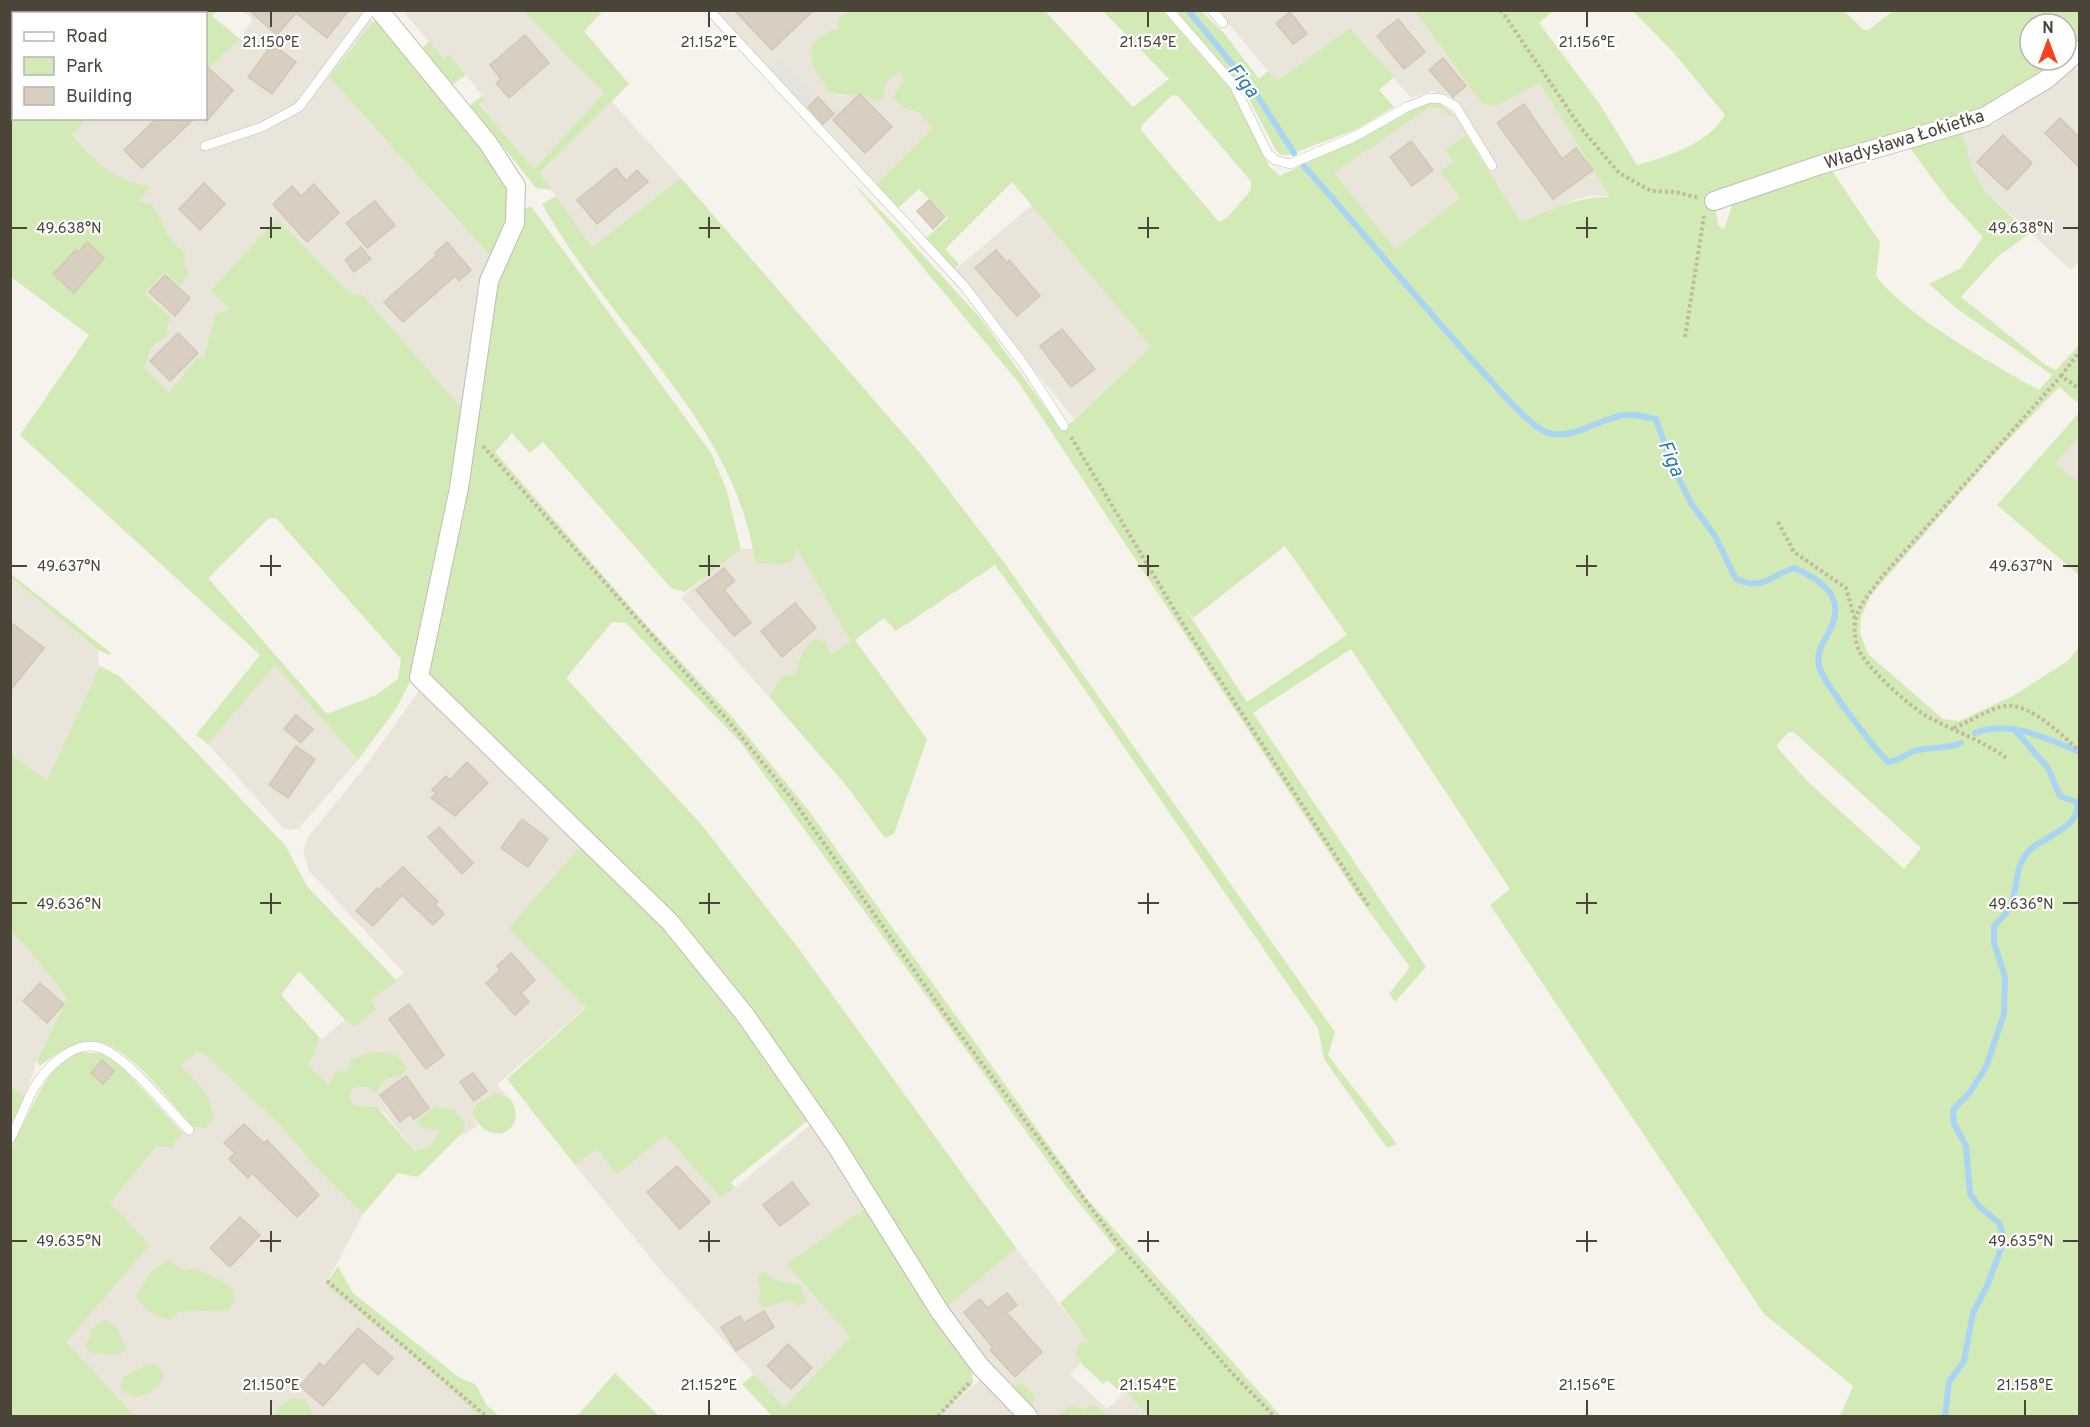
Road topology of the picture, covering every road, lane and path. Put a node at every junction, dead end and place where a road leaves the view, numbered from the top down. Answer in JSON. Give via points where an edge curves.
{"nodes":[{"id":1,"x":370,"y":10,"type":"edge"},
{"id":2,"x":379,"y":10,"type":"edge"},
{"id":3,"x":709,"y":10,"type":"edge"},
{"id":4,"x":1169,"y":10,"type":"edge"},
{"id":5,"x":1212,"y":10,"type":"edge"},
{"id":6,"x":1501,"y":10,"type":"edge"},
{"id":7,"x":1223,"y":23,"type":"dead end"},
{"id":8,"x":2079,"y":50,"type":"edge"},
{"id":9,"x":204,"y":146,"type":"dead end"},
{"id":10,"x":1492,"y":166,"type":"dead end"},
{"id":11,"x":1714,"y":201,"type":"junction"},
{"id":12,"x":1685,"y":337,"type":"dead end"},
{"id":13,"x":2079,"y":351,"type":"edge"},
{"id":14,"x":2061,"y":376,"type":"junction"},
{"id":15,"x":2079,"y":389,"type":"edge"},
{"id":16,"x":1064,"y":426,"type":"joint"},
{"id":17,"x":467,"y":428,"type":"junction"},
{"id":18,"x":1778,"y":522,"type":"dead end"},
{"id":19,"x":1855,"y":620,"type":"junction"},
{"id":20,"x":1954,"y":729,"type":"junction"},
{"id":21,"x":2079,"y":752,"type":"edge"},
{"id":22,"x":2006,"y":758,"type":"dead end"},
{"id":23,"x":1370,"y":908,"type":"dead end"},
{"id":24,"x":189,"y":1130,"type":"dead end"},
{"id":25,"x":10,"y":1139,"type":"edge"},
{"id":26,"x":327,"y":1281,"type":"dead end"},
{"id":27,"x":982,"y":1368,"type":"junction"},
{"id":28,"x":486,"y":1416,"type":"edge"},
{"id":29,"x":938,"y":1416,"type":"edge"},
{"id":30,"x":1028,"y":1416,"type":"edge"},
{"id":31,"x":1274,"y":1416,"type":"edge"}],
"edges":[{"from":1,"to":9,"type":"lane","via":[[300,107],[262,127]]},
{"from":2,"to":17,"type":"street","via":[[488,143],[516,186],[515,223],[489,281]]},
{"from":3,"to":16,"type":"lane","via":[[965,287],[1025,366]]},
{"from":4,"to":10,"type":"lane","via":[[1234,85],[1268,154],[1275,160],[1290,164],[1430,98],[1456,107]]},
{"from":5,"to":7,"type":"lane"},
{"from":6,"to":11,"type":"path","via":[[1581,128],[1619,173],[1651,191]]},
{"from":8,"to":11,"type":"street","name":"Władysława Łokietka","via":[[2047,79],[1984,117]]},
{"from":11,"to":12,"type":"path","via":[[1702,221]]},
{"from":13,"to":14,"type":"path"},
{"from":14,"to":15,"type":"path"},
{"from":14,"to":19,"type":"path","via":[[1881,579],[1861,604]]},
{"from":16,"to":23,"type":"path","via":[[1183,624]]},
{"from":17,"to":27,"type":"street","via":[[459,488],[419,677],[670,922],[746,1016],[837,1147],[940,1312]]},
{"from":17,"to":31,"type":"path","via":[[730,723],[793,800],[953,1025],[1119,1245]]},
{"from":18,"to":19,"type":"path","via":[[1794,552],[1846,588]]},
{"from":19,"to":20,"type":"path","via":[[1860,652],[1879,675],[1927,716]]},
{"from":20,"to":21,"type":"path","via":[[2006,706],[2042,719]]},
{"from":20,"to":22,"type":"path"},
{"from":24,"to":25,"type":"lane","via":[[117,1057],[91,1046],[72,1051],[53,1064],[35,1087]]},
{"from":26,"to":28,"type":"path"},
{"from":27,"to":29,"type":"path"},
{"from":27,"to":30,"type":"street"}]}
